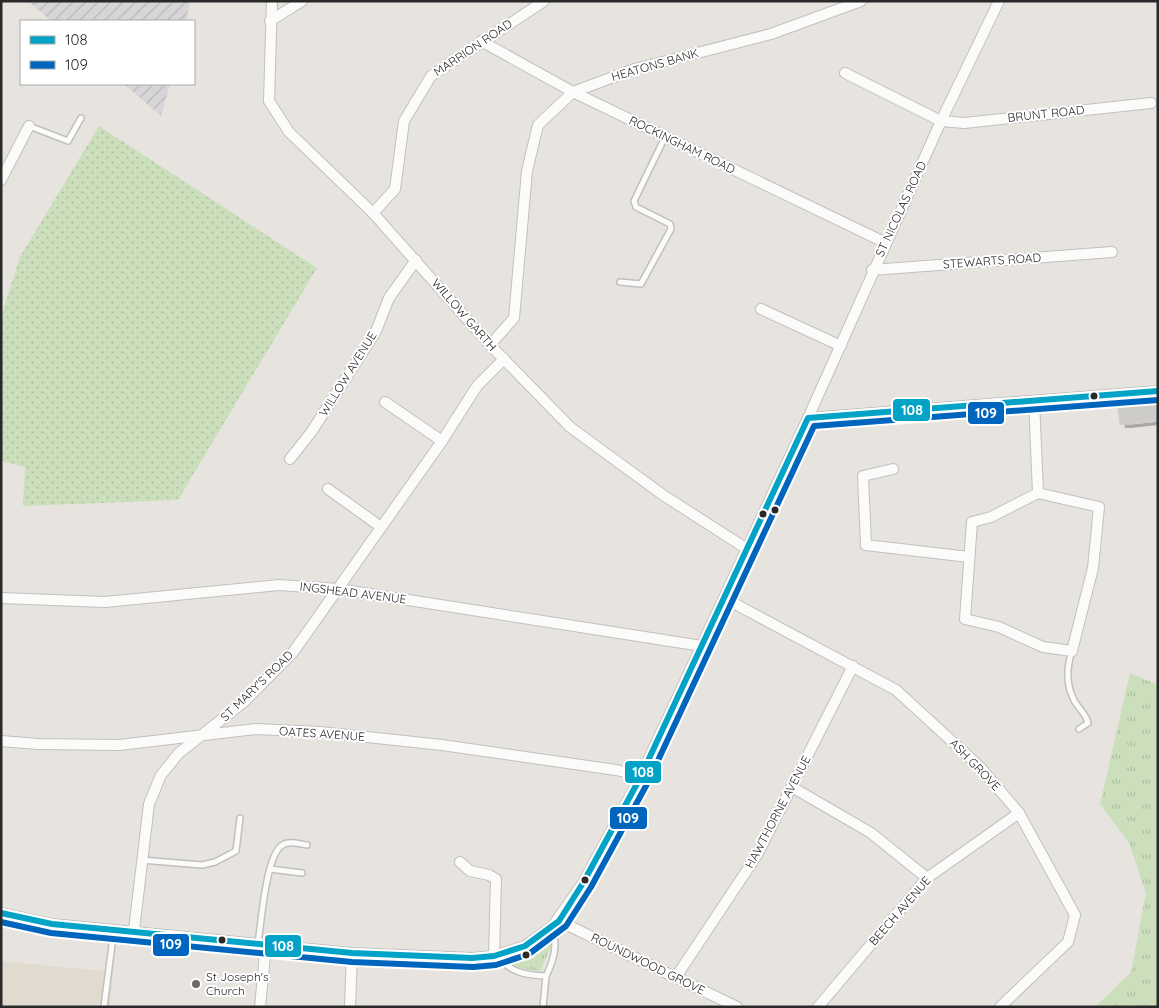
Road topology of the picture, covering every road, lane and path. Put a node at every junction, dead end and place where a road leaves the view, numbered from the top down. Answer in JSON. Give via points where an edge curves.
{"nodes":[{"id":1,"x":272,"y":1,"type":"edge"},
{"id":2,"x":302,"y":1,"type":"edge"},
{"id":3,"x":544,"y":1,"type":"edge"},
{"id":4,"x":861,"y":1,"type":"edge"},
{"id":5,"x":999,"y":1,"type":"edge"},
{"id":6,"x":270,"y":21,"type":"junction"},
{"id":7,"x":481,"y":42,"type":"junction"},
{"id":8,"x":845,"y":73,"type":"dead end"},
{"id":9,"x":573,"y":92,"type":"junction"},
{"id":10,"x":1150,"y":103,"type":"dead end"},
{"id":11,"x":81,"y":118,"type":"dead end"},
{"id":12,"x":941,"y":121,"type":"junction"},
{"id":13,"x":29,"y":126,"type":"joint"},
{"id":14,"x":665,"y":136,"type":"junction"},
{"id":15,"x":1,"y":180,"type":"edge"},
{"id":16,"x":373,"y":213,"type":"junction"},
{"id":17,"x":886,"y":243,"type":"junction"},
{"id":18,"x":1112,"y":252,"type":"dead end"},
{"id":19,"x":416,"y":260,"type":"junction"},
{"id":20,"x":872,"y":270,"type":"junction"},
{"id":21,"x":620,"y":282,"type":"dead end"},
{"id":22,"x":761,"y":309,"type":"dead end"},
{"id":23,"x":490,"y":345,"type":"junction"},
{"id":24,"x":841,"y":346,"type":"junction"},
{"id":25,"x":504,"y":359,"type":"junction"},
{"id":26,"x":1158,"y":391,"type":"edge"},
{"id":27,"x":1034,"y":401,"type":"junction"},
{"id":28,"x":385,"y":402,"type":"dead end"},
{"id":29,"x":808,"y":418,"type":"junction"},
{"id":30,"x":442,"y":441,"type":"junction"},
{"id":31,"x":290,"y":459,"type":"dead end"},
{"id":32,"x":893,"y":470,"type":"dead end"},
{"id":33,"x":328,"y":490,"type":"dead end"},
{"id":34,"x":1038,"y":493,"type":"junction"},
{"id":35,"x":381,"y":527,"type":"junction"},
{"id":36,"x":747,"y":549,"type":"junction"},
{"id":37,"x":969,"y":557,"type":"junction"},
{"id":38,"x":338,"y":589,"type":"junction"},
{"id":39,"x":1,"y":598,"type":"edge"},
{"id":40,"x":724,"y":598,"type":"junction"},
{"id":41,"x":702,"y":646,"type":"junction"},
{"id":42,"x":1072,"y":650,"type":"junction"},
{"id":43,"x":853,"y":666,"type":"junction"},
{"id":44,"x":1078,"y":729,"type":"dead end"},
{"id":45,"x":197,"y":737,"type":"junction"},
{"id":46,"x":1,"y":741,"type":"edge"},
{"id":47,"x":641,"y":776,"type":"junction"},
{"id":48,"x":792,"y":787,"type":"junction"},
{"id":49,"x":1020,"y":813,"type":"junction"},
{"id":50,"x":240,"y":818,"type":"dead end"},
{"id":51,"x":307,"y":845,"type":"dead end"},
{"id":52,"x":141,"y":860,"type":"junction"},
{"id":53,"x":460,"y":862,"type":"dead end"},
{"id":54,"x":270,"y":869,"type":"junction"},
{"id":55,"x":302,"y":872,"type":"dead end"},
{"id":56,"x":927,"y":878,"type":"junction"},
{"id":57,"x":1,"y":913,"type":"edge"},
{"id":58,"x":556,"y":924,"type":"junction"},
{"id":59,"x":114,"y":928,"type":"junction"},
{"id":60,"x":134,"y":930,"type":"junction"},
{"id":61,"x":262,"y":944,"type":"junction"},
{"id":62,"x":352,"y":953,"type":"junction"},
{"id":63,"x":494,"y":956,"type":"junction"},
{"id":64,"x":546,"y":976,"type":"junction"},
{"id":65,"x":676,"y":977,"type":"junction"},
{"id":66,"x":104,"y":1007,"type":"edge"},
{"id":67,"x":260,"y":1007,"type":"edge"},
{"id":68,"x":350,"y":1007,"type":"edge"},
{"id":69,"x":543,"y":1007,"type":"edge"},
{"id":70,"x":737,"y":1007,"type":"edge"},
{"id":71,"x":818,"y":1007,"type":"edge"},
{"id":72,"x":1000,"y":1007,"type":"edge"}],
"edges":[{"from":1,"to":6,"type":"street","name":"WILLOW GARTH"},
{"from":2,"to":6,"type":"street"},
{"from":3,"to":7,"type":"street","name":"MARRION ROAD"},
{"from":4,"to":9,"type":"street","name":"HEATONS BANK","via":[[771,34],[635,69]]},
{"from":5,"to":12,"type":"street","name":"ST NICOLAS ROAD"},
{"from":6,"to":16,"type":"street","name":"WILLOW GARTH","via":[[269,101],[289,132]]},
{"from":7,"to":9,"type":"street","name":"ROCKINGHAM ROAD"},
{"from":7,"to":16,"type":"street","name":"MARRION ROAD","via":[[431,76],[404,121],[395,188]]},
{"from":8,"to":12,"type":"street"},
{"from":9,"to":14,"type":"street","name":"ROCKINGHAM ROAD"},
{"from":9,"to":23,"type":"street","name":"HEATONS BANK","via":[[538,125],[527,171],[514,318]]},
{"from":10,"to":12,"type":"street","name":"BRUNT ROAD","via":[[964,123]]},
{"from":11,"to":13,"type":"lane","via":[[68,142]]},
{"from":12,"to":17,"type":"street","name":"ST NICOLAS ROAD"},
{"from":13,"to":15,"type":"street"},
{"from":14,"to":17,"type":"street","name":"ROCKINGHAM ROAD"},
{"from":14,"to":21,"type":"lane","via":[[634,202],[636,207],[670,224],[671,230],[640,284]]},
{"from":16,"to":19,"type":"street","name":"WILLOW GARTH"},
{"from":17,"to":20,"type":"street","name":"ST NICOLAS ROAD"},
{"from":18,"to":20,"type":"street","name":"STEWARTS ROAD"},
{"from":19,"to":23,"type":"street","name":"WILLOW GARTH"},
{"from":19,"to":31,"type":"street","name":"WILLOW AVENUE","via":[[389,298],[376,331],[312,431]]},
{"from":20,"to":24,"type":"street","name":"ST NICOLAS ROAD"},
{"from":22,"to":24,"type":"street"},
{"from":23,"to":25,"type":"street","name":"WILLOW GARTH"},
{"from":24,"to":29,"type":"street","name":"ST NICOLAS ROAD"},
{"from":25,"to":30,"type":"street","name":"ST MARY'S ROAD","via":[[477,386]]},
{"from":25,"to":36,"type":"street","name":"WILLOW GARTH","via":[[570,427],[663,496]]},
{"from":26,"to":27,"type":"street"},
{"from":27,"to":29,"type":"street"},
{"from":27,"to":34,"type":"street"},
{"from":28,"to":30,"type":"street"},
{"from":29,"to":36,"type":"street","name":"ST NICOLAS ROAD"},
{"from":30,"to":35,"type":"street","name":"ST MARY'S ROAD"},
{"from":32,"to":37,"type":"street","via":[[863,476],[866,545]]},
{"from":33,"to":35,"type":"street"},
{"from":34,"to":37,"type":"street","via":[[992,516],[972,522]]},
{"from":34,"to":42,"type":"street","via":[[1099,507],[1093,568]]},
{"from":35,"to":38,"type":"street","name":"ST MARY'S ROAD"},
{"from":36,"to":40,"type":"street","name":"ST NICOLAS ROAD"},
{"from":37,"to":42,"type":"street","via":[[965,619],[999,627],[1043,647]]},
{"from":38,"to":39,"type":"street","name":"INGSHEAD AVENUE","via":[[279,585],[105,602]]},
{"from":38,"to":41,"type":"street","name":"INGSHEAD AVENUE"},
{"from":38,"to":45,"type":"street","name":"ST MARY'S ROAD","via":[[294,651],[245,701]]},
{"from":40,"to":41,"type":"street","name":"ST NICOLAS ROAD"},
{"from":40,"to":43,"type":"street","name":"ASH GROVE"},
{"from":41,"to":47,"type":"street","name":"ST NICOLAS ROAD"},
{"from":42,"to":44,"type":"lane","via":[[1067,664],[1069,688],[1088,723]]},
{"from":43,"to":48,"type":"street","name":"HAWTHORNE AVENUE"},
{"from":43,"to":49,"type":"street","name":"ASH GROVE","via":[[896,690],[980,767]]},
{"from":45,"to":46,"type":"street","name":"OATES AVENUE","via":[[119,745]]},
{"from":45,"to":47,"type":"street","name":"OATES AVENUE","via":[[256,729],[320,732],[442,745]]},
{"from":45,"to":52,"type":"street","name":"ST MARY'S ROAD","via":[[167,765],[154,787]]},
{"from":47,"to":58,"type":"street","name":"ST NICOLAS ROAD","via":[[583,884]]},
{"from":48,"to":56,"type":"street","via":[[870,833]]},
{"from":48,"to":65,"type":"street","name":"HAWTHORNE AVENUE","via":[[757,855]]},
{"from":49,"to":56,"type":"street","name":"BEECH AVENUE"},
{"from":49,"to":72,"type":"street","name":"ASH GROVE","via":[[1075,915],[1068,942]]},
{"from":50,"to":52,"type":"lane","via":[[236,851],[216,862],[202,865]]},
{"from":51,"to":54,"type":"lane","via":[[282,845]]},
{"from":52,"to":60,"type":"street","name":"ST MARY'S ROAD"},
{"from":53,"to":63,"type":"street","via":[[470,871],[496,879]]},
{"from":54,"to":55,"type":"lane"},
{"from":54,"to":61,"type":"lane"},
{"from":56,"to":71,"type":"street","name":"BEECH AVENUE"},
{"from":57,"to":59,"type":"street","via":[[52,924]]},
{"from":58,"to":63,"type":"street","via":[[525,946]]},
{"from":58,"to":64,"type":"lane","via":[[556,947]]},
{"from":58,"to":65,"type":"street","name":"ROUNDWOOD GROVE"},
{"from":59,"to":60,"type":"street"},
{"from":59,"to":66,"type":"lane"},
{"from":60,"to":61,"type":"street"},
{"from":61,"to":62,"type":"street"},
{"from":61,"to":67,"type":"street"},
{"from":62,"to":63,"type":"street"},
{"from":62,"to":68,"type":"street"},
{"from":63,"to":64,"type":"lane","via":[[511,970]]},
{"from":64,"to":69,"type":"lane"},
{"from":65,"to":70,"type":"street","name":"ROUNDWOOD GROVE"}]}
